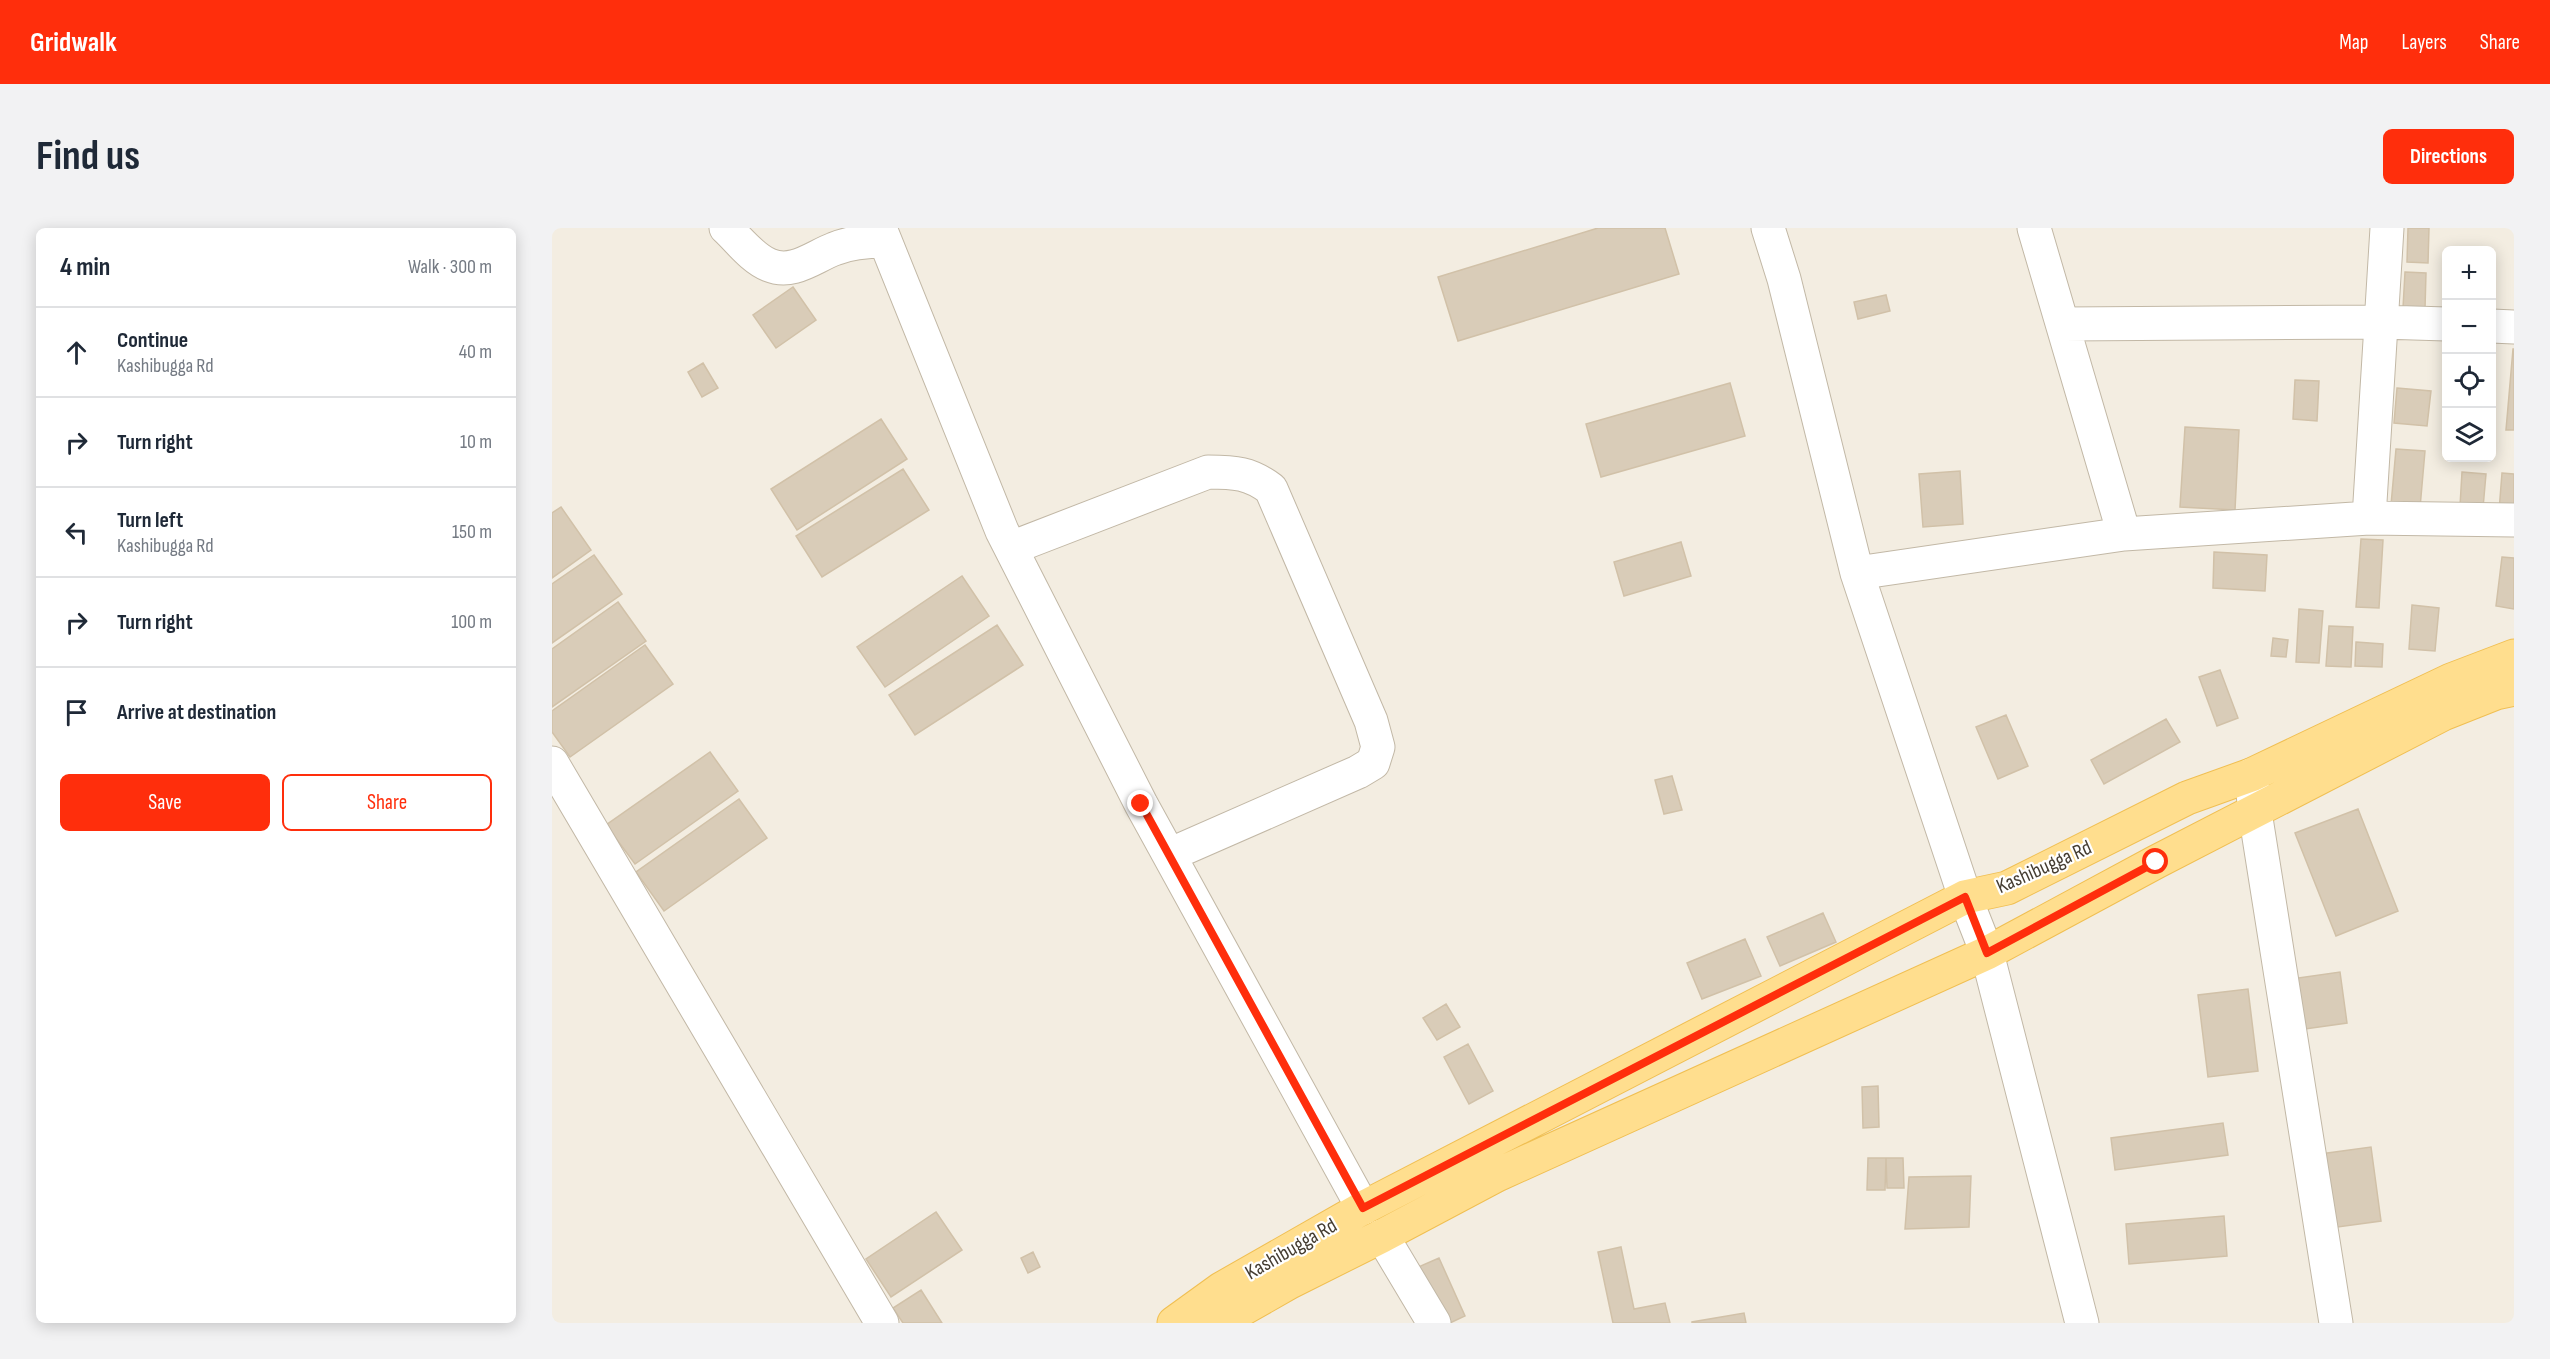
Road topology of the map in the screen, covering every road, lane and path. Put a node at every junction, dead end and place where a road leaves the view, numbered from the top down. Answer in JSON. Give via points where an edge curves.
{"nodes":[{"id":1,"x":726,"y":228,"type":"edge"},
{"id":2,"x":1768,"y":228,"type":"edge"},
{"id":3,"x":2034,"y":228,"type":"edge"},
{"id":4,"x":2387,"y":228,"type":"edge"},
{"id":5,"x":882,"y":235,"type":"edge"},
{"id":6,"x":2382,"y":322,"type":"junction"},
{"id":7,"x":2064,"y":324,"type":"junction"},
{"id":8,"x":2442,"y":324,"type":"edge"},
{"id":9,"x":2496,"y":326,"type":"edge"},
{"id":10,"x":2514,"y":327,"type":"edge"},
{"id":11,"x":2369,"y":518,"type":"junction"},
{"id":12,"x":2514,"y":520,"type":"edge"},
{"id":13,"x":2124,"y":534,"type":"junction"},
{"id":14,"x":1011,"y":548,"type":"junction"},
{"id":15,"x":1857,"y":573,"type":"junction"},
{"id":16,"x":2514,"y":656,"type":"edge"},
{"id":17,"x":2514,"y":688,"type":"edge"},
{"id":18,"x":552,"y":763,"type":"edge"},
{"id":19,"x":2251,"y":775,"type":"junction"},
{"id":20,"x":2255,"y":812,"type":"junction"},
{"id":21,"x":1168,"y":855,"type":"junction"},
{"id":22,"x":1965,"y":897,"type":"junction"},
{"id":23,"x":1987,"y":953,"type":"junction"},
{"id":24,"x":1363,"y":1208,"type":"junction"},
{"id":25,"x":1382,"y":1236,"type":"junction"},
{"id":26,"x":882,"y":1323,"type":"edge"},
{"id":27,"x":1174,"y":1323,"type":"edge"},
{"id":28,"x":1218,"y":1323,"type":"edge"},
{"id":29,"x":1434,"y":1323,"type":"edge"},
{"id":30,"x":2082,"y":1323,"type":"edge"},
{"id":31,"x":2336,"y":1323,"type":"edge"}],
"edges":[{"from":1,"to":5,"type":"street","via":[[757,258],[782,269]]},
{"from":2,"to":15,"type":"street"},
{"from":3,"to":7,"type":"street"},
{"from":4,"to":6,"type":"street"},
{"from":5,"to":14,"type":"street"},
{"from":6,"to":7,"type":"street"},
{"from":6,"to":8,"type":"street"},
{"from":6,"to":11,"type":"street"},
{"from":7,"to":13,"type":"street"},
{"from":9,"to":10,"type":"street"},
{"from":11,"to":12,"type":"street"},
{"from":11,"to":13,"type":"street"},
{"from":13,"to":15,"type":"street"},
{"from":14,"to":21,"type":"street"},
{"from":14,"to":21,"type":"street","via":[[1208,472],[1256,478],[1271,489],[1371,721],[1378,747],[1373,763],[1358,772]]},
{"from":15,"to":22,"type":"street"},
{"from":16,"to":19,"type":"main road","name":"Kashibugga Rd","via":[[2451,680]]},
{"from":17,"to":20,"type":"main road","name":"Kashibugga Rd","via":[[2443,714]]},
{"from":18,"to":26,"type":"street"},
{"from":19,"to":20,"type":"street"},
{"from":19,"to":22,"type":"main road","name":"Kashibugga Rd","via":[[2187,798],[2007,888]]},
{"from":20,"to":23,"type":"main road","name":"Kashibugga Rd"},
{"from":20,"to":31,"type":"street"},
{"from":21,"to":24,"type":"street"},
{"from":22,"to":23,"type":"street"},
{"from":22,"to":24,"type":"main road","name":"Kashibugga Rd"},
{"from":23,"to":25,"type":"main road","name":"Kashibugga Rd","via":[[1497,1175]]},
{"from":23,"to":30,"type":"street"},
{"from":24,"to":27,"type":"main road","name":"Kashibugga Rd","via":[[1221,1289]]},
{"from":25,"to":28,"type":"main road","name":"Kashibugga Rd"},
{"from":25,"to":29,"type":"street"}]}
